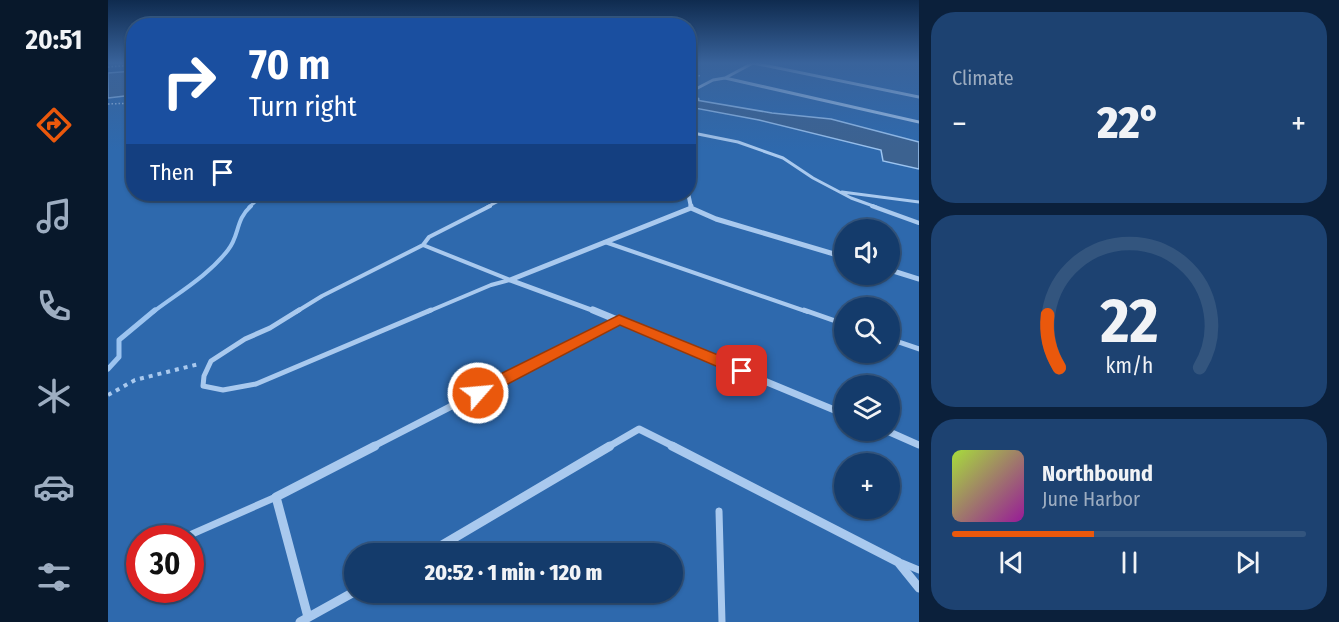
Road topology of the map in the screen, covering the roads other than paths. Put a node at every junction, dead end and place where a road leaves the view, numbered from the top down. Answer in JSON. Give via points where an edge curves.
{"nodes":[{"id":1,"x":787,"y":92,"type":"edge"},
{"id":2,"x":895,"y":92,"type":"edge"},
{"id":3,"x":919,"y":97,"type":"edge"},
{"id":4,"x":919,"y":122,"type":"edge"},
{"id":5,"x":696,"y":134,"type":"edge"},
{"id":6,"x":840,"y":191,"type":"junction"},
{"id":7,"x":498,"y":201,"type":"edge"},
{"id":8,"x":690,"y":201,"type":"edge"},
{"id":9,"x":919,"y":202,"type":"edge"},
{"id":10,"x":691,"y":208,"type":"junction"},
{"id":11,"x":919,"y":223,"type":"edge"},
{"id":12,"x":604,"y":242,"type":"junction"},
{"id":13,"x":423,"y":245,"type":"junction"},
{"id":14,"x":834,"y":254,"type":"edge"},
{"id":15,"x":900,"y":273,"type":"edge"},
{"id":16,"x":919,"y":279,"type":"edge"},
{"id":17,"x":510,"y":280,"type":"junction"},
{"id":18,"x":619,"y":320,"type":"junction"},
{"id":19,"x":834,"y":321,"type":"edge"},
{"id":20,"x":900,"y":342,"type":"edge"},
{"id":21,"x":919,"y":349,"type":"edge"},
{"id":22,"x":834,"y":410,"type":"edge"},
{"id":23,"x":900,"y":437,"type":"edge"},
{"id":24,"x":919,"y":445,"type":"edge"},
{"id":25,"x":276,"y":497,"type":"junction"},
{"id":26,"x":719,"y":511,"type":"dead end"},
{"id":27,"x":204,"y":529,"type":"edge"},
{"id":28,"x":446,"y":543,"type":"edge"},
{"id":29,"x":898,"y":562,"type":"junction"},
{"id":30,"x":919,"y":570,"type":"edge"},
{"id":31,"x":919,"y":588,"type":"edge"},
{"id":32,"x":344,"y":598,"type":"edge"},
{"id":33,"x":304,"y":620,"type":"edge"},
{"id":34,"x":722,"y":622,"type":"edge"}],
"edges":[{"from":1,"to":4,"type":"street"},
{"from":2,"to":3,"type":"street"},
{"from":5,"to":6,"type":"lane","via":[[738,142],[783,158]]},
{"from":6,"to":9,"type":"lane"},
{"from":6,"to":11,"type":"lane"},
{"from":7,"to":13,"type":"lane","via":[[429,237]]},
{"from":8,"to":10,"type":"street"},
{"from":10,"to":12,"type":"street"},
{"from":10,"to":14,"type":"street"},
{"from":12,"to":17,"type":"street"},
{"from":12,"to":19,"type":"lane"},
{"from":13,"to":17,"type":"lane"},
{"from":13,"to":17,"type":"lane","via":[[244,339],[211,361],[202,386],[234,390],[256,384]]},
{"from":15,"to":16,"type":"street"},
{"from":17,"to":18,"type":"street"},
{"from":18,"to":22,"type":"street"},
{"from":18,"to":25,"type":"street"},
{"from":20,"to":21,"type":"lane"},
{"from":23,"to":24,"type":"street"},
{"from":25,"to":27,"type":"lane"},
{"from":25,"to":33,"type":"street"},
{"from":26,"to":34,"type":"lane"},
{"from":28,"to":29,"type":"street","via":[[639,429]]},
{"from":29,"to":30,"type":"lane"},
{"from":29,"to":31,"type":"street"},
{"from":32,"to":33,"type":"street"}]}
